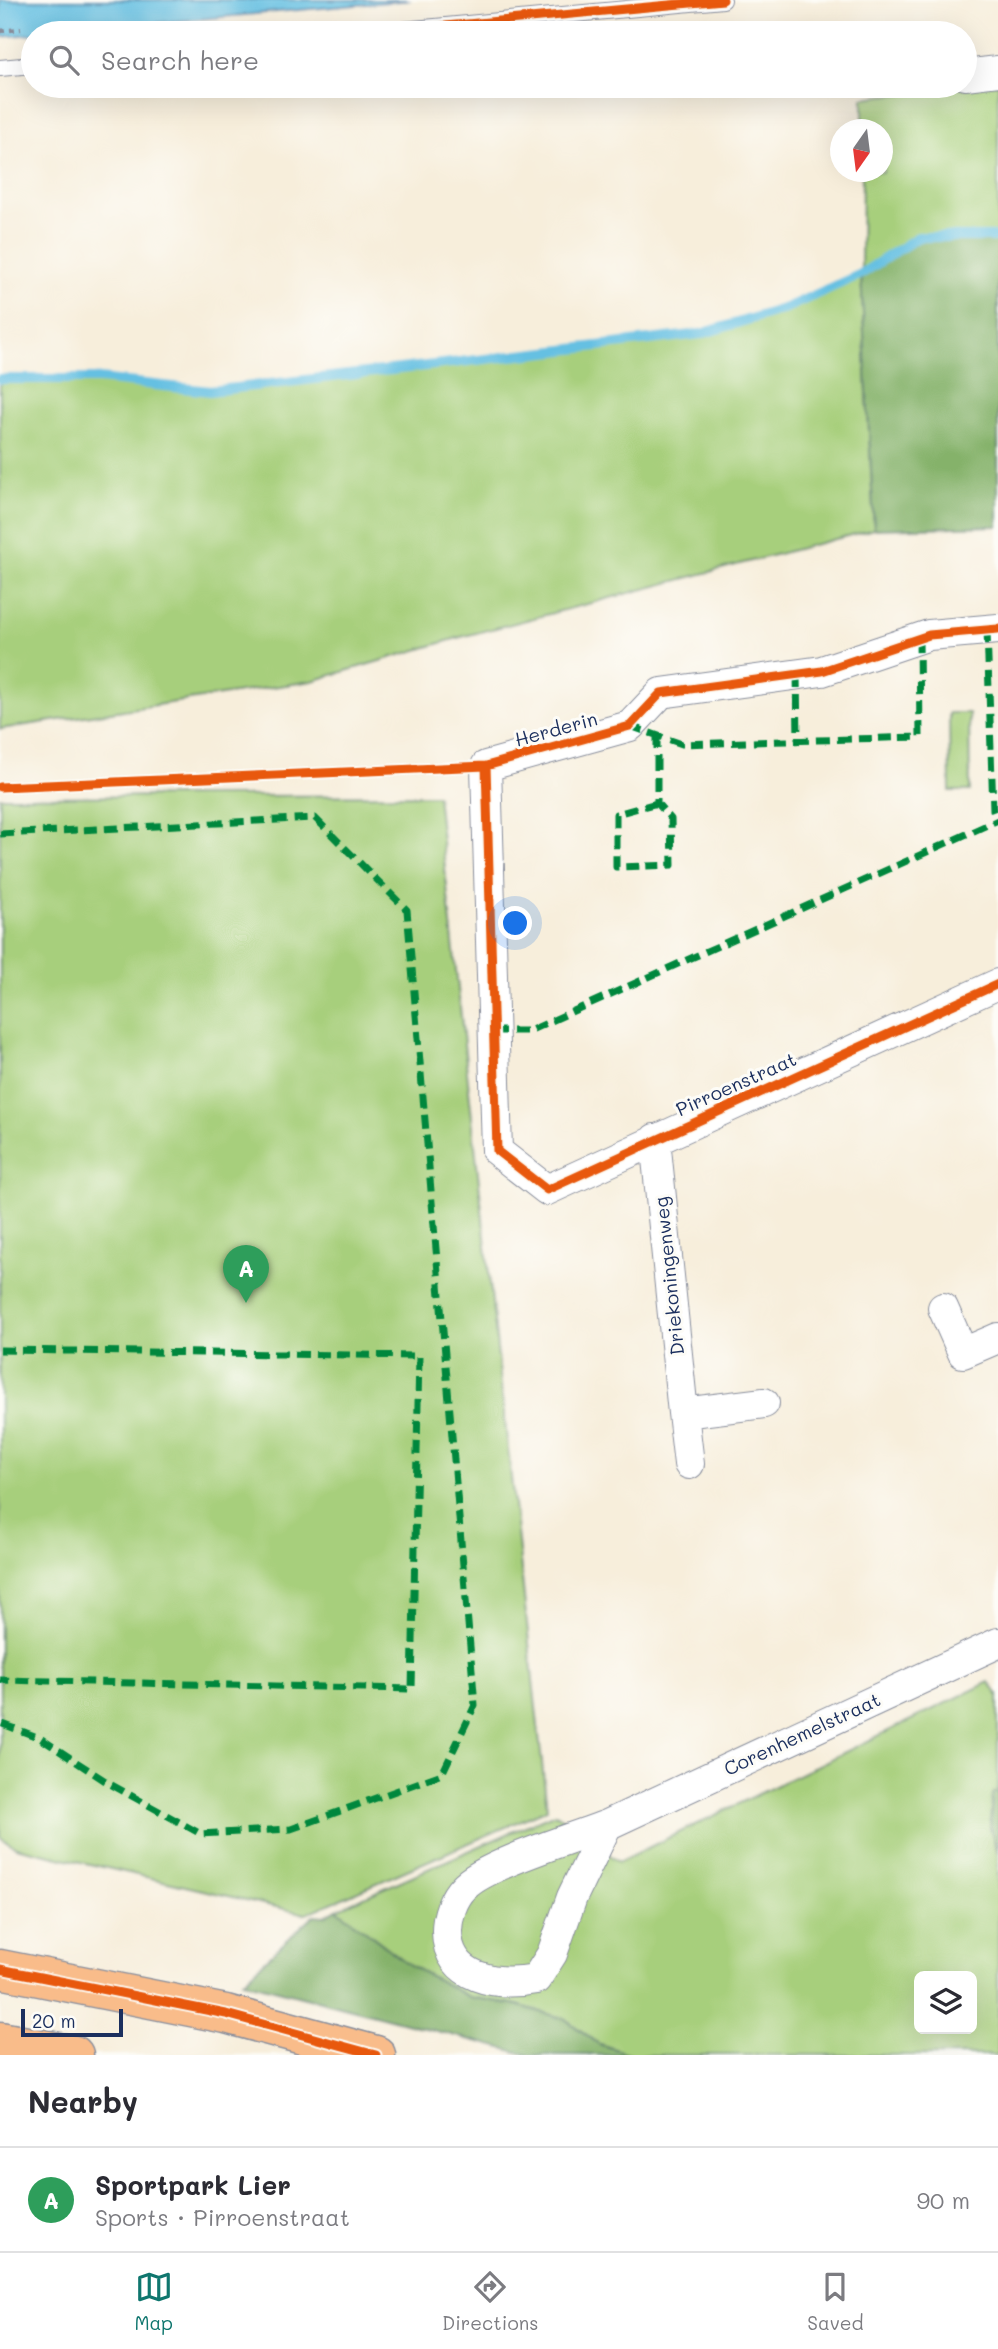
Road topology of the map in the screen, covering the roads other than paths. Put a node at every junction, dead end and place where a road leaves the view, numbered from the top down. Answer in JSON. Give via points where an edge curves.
{"nodes":[{"id":1,"x":723,"y":0,"type":"edge"},
{"id":2,"x":498,"y":21,"type":"edge"},
{"id":3,"x":21,"y":66,"type":"edge"},
{"id":4,"x":0,"y":68,"type":"edge"},
{"id":5,"x":998,"y":71,"type":"edge"},
{"id":6,"x":977,"y":74,"type":"edge"},
{"id":7,"x":998,"y":629,"type":"edge"},
{"id":8,"x":998,"y":984,"type":"edge"},
{"id":9,"x":655,"y":1139,"type":"junction"},
{"id":10,"x":496,"y":1151,"type":"joint"},
{"id":11,"x":943,"y":1308,"type":"dead end"},
{"id":12,"x":998,"y":1338,"type":"edge"},
{"id":13,"x":764,"y":1403,"type":"dead end"},
{"id":14,"x":683,"y":1413,"type":"junction"},
{"id":15,"x":689,"y":1464,"type":"dead end"},
{"id":16,"x":998,"y":1643,"type":"edge"},
{"id":17,"x":607,"y":1825,"type":"junction"},
{"id":18,"x":0,"y":1969,"type":"edge"},
{"id":19,"x":0,"y":2041,"type":"edge"},
{"id":20,"x":74,"y":2055,"type":"edge"},
{"id":21,"x":376,"y":2055,"type":"edge"}],
"edges":[{"from":1,"to":2,"type":"lane"},
{"from":3,"to":4,"type":"lane"},
{"from":5,"to":6,"type":"street"},
{"from":7,"to":10,"type":"street","name":"Herderin","via":[[929,635],[822,671],[661,693],[630,726],[486,766]]},
{"from":8,"to":9,"type":"street","name":"Pirroenstraat"},
{"from":9,"to":10,"type":"street","name":"Pirroenstraat","via":[[547,1189]]},
{"from":9,"to":14,"type":"street","name":"Driekoningenweg"},
{"from":11,"to":12,"type":"street","via":[[962,1353]]},
{"from":13,"to":14,"type":"street"},
{"from":14,"to":15,"type":"street","name":"Driekoningenweg"},
{"from":16,"to":17,"type":"street","name":"Corenhemelstraat"},
{"from":17,"to":17,"type":"street","name":"Corenhemelstraat","via":[[506,1863],[464,1886],[447,1916],[447,1948],[465,1969],[487,1980],[536,1979],[552,1954],[572,1897]]},
{"from":18,"to":21,"type":"highway","via":[[226,2014]]},
{"from":19,"to":20,"type":"highway"}]}
